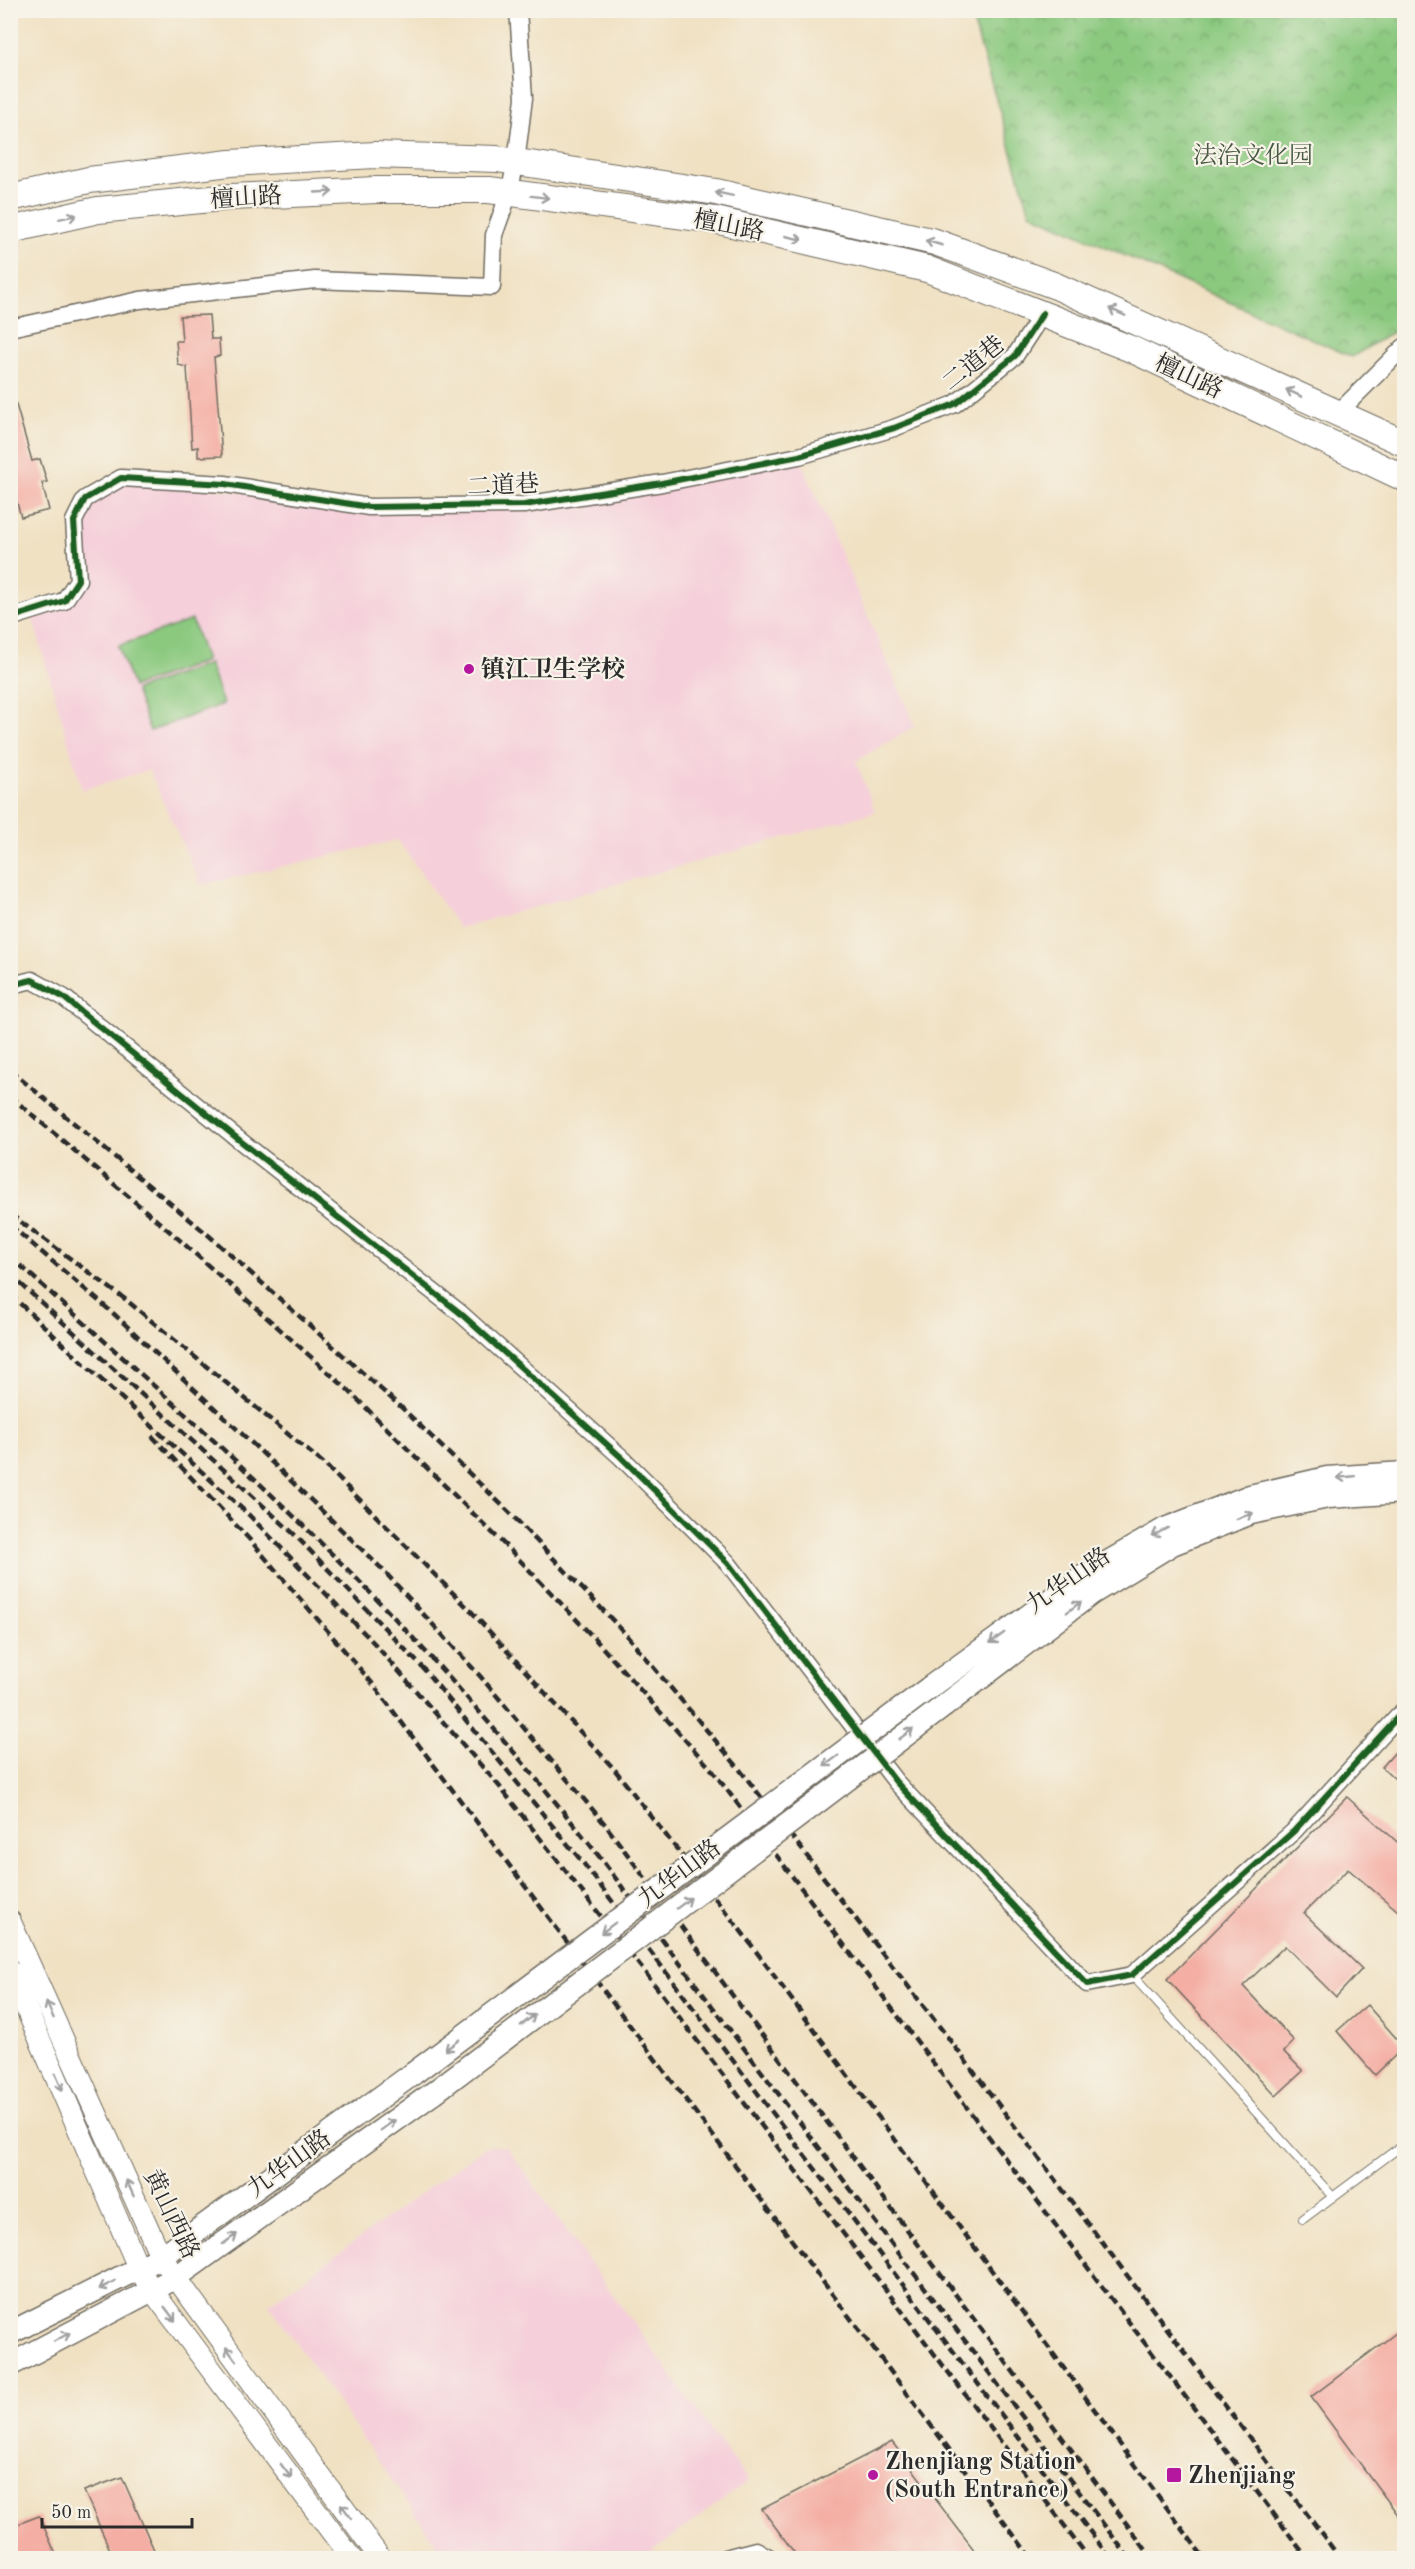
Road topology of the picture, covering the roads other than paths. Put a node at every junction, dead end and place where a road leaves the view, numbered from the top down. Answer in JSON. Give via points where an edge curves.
{"nodes":[{"id":1,"x":518,"y":10,"type":"edge"},
{"id":2,"x":516,"y":162,"type":"junction"},
{"id":3,"x":509,"y":192,"type":"junction"},
{"id":4,"x":10,"y":198,"type":"edge"},
{"id":5,"x":10,"y":230,"type":"edge"},
{"id":6,"x":1043,"y":313,"type":"junction"},
{"id":7,"x":10,"y":328,"type":"edge"},
{"id":8,"x":1404,"y":347,"type":"edge"},
{"id":9,"x":1338,"y":413,"type":"junction"},
{"id":10,"x":1404,"y":443,"type":"edge"},
{"id":11,"x":1404,"y":478,"type":"edge"},
{"id":12,"x":10,"y":618,"type":"edge"},
{"id":13,"x":10,"y":980,"type":"edge"},
{"id":14,"x":1404,"y":1473,"type":"edge"},
{"id":15,"x":1404,"y":1492,"type":"edge"},
{"id":16,"x":1404,"y":1710,"type":"edge"},
{"id":17,"x":10,"y":1922,"type":"edge"},
{"id":18,"x":10,"y":1971,"type":"edge"},
{"id":19,"x":1132,"y":1975,"type":"junction"},
{"id":20,"x":1404,"y":2144,"type":"edge"},
{"id":21,"x":1333,"y":2197,"type":"junction"},
{"id":22,"x":1303,"y":2219,"type":"dead end"},
{"id":23,"x":161,"y":2257,"type":"junction"},
{"id":24,"x":139,"y":2269,"type":"junction"},
{"id":25,"x":176,"y":2278,"type":"junction"},
{"id":26,"x":152,"y":2290,"type":"junction"},
{"id":27,"x":10,"y":2333,"type":"edge"},
{"id":28,"x":10,"y":2364,"type":"edge"},
{"id":29,"x":351,"y":2559,"type":"edge"},
{"id":30,"x":380,"y":2559,"type":"edge"},
{"id":31,"x":725,"y":2559,"type":"edge"},
{"id":32,"x":770,"y":2559,"type":"edge"}],
"edges":[{"from":1,"to":2,"type":"street","via":[[524,98]]},
{"from":2,"to":3,"type":"street"},
{"from":2,"to":4,"type":"main road","name":"檀山路","via":[[375,155],[230,163],[89,180]]},
{"from":9,"to":2,"type":"main road","name":"檀山路","one_way":true,"via":[[1056,286],[934,242],[716,192]]},
{"from":5,"to":3,"type":"main road","name":"檀山路","one_way":true,"via":[[98,210],[232,197],[376,189]]},
{"from":3,"to":6,"type":"main road","name":"檀山路","one_way":true,"via":[[715,220],[927,269]]},
{"from":3,"to":7,"type":"street","via":[[494,235],[492,287],[315,280],[140,300]]},
{"from":6,"to":11,"type":"main road","name":"檀山路","via":[[1131,349]]},
{"from":6,"to":12,"type":"street","name":"二道巷","via":[[1015,357],[955,404],[894,428],[799,456],[662,483],[524,505],[369,507],[225,484],[121,478],[85,499],[74,521],[78,580],[64,601]]},
{"from":8,"to":9,"type":"street"},
{"from":9,"to":10,"type":"main road","name":"檀山路"},
{"from":13,"to":19,"type":"street","via":[[16,984],[32,980],[63,997],[459,1312],[621,1457],[728,1563],[896,1782],[1087,1984]]},
{"from":14,"to":23,"type":"main road","name":"九华山路","one_way":true,"bridge":true,"via":[[1327,1478],[1250,1496],[1165,1529],[1082,1577]]},
{"from":25,"to":15,"type":"main road","name":"九华山路","one_way":true,"bridge":true,"via":[[432,2094],[1092,1593],[1172,1544],[1251,1513],[1328,1497]]},
{"from":16,"to":19,"type":"street","via":[[1294,1831]]},
{"from":23,"to":17,"type":"street","name":"黄山西路","one_way":true},
{"from":18,"to":24,"type":"street","name":"黄山西路","one_way":true},
{"from":19,"to":21,"type":"lane"},
{"from":20,"to":21,"type":"lane"},
{"from":21,"to":22,"type":"lane"},
{"from":23,"to":24,"type":"main road","name":"九华山路"},
{"from":23,"to":25,"type":"street","name":"黄山西路"},
{"from":24,"to":26,"type":"street","name":"黄山西路"},
{"from":24,"to":27,"type":"main road","name":"九华山路","one_way":true},
{"from":25,"to":26,"type":"main road","name":"九华山路"},
{"from":30,"to":25,"type":"street","name":"黄山西路","one_way":true},
{"from":28,"to":26,"type":"main road","name":"九华山路","one_way":true},
{"from":26,"to":29,"type":"street","name":"黄山西路","one_way":true},
{"from":31,"to":32,"type":"street","via":[[756,2550]]}]}
